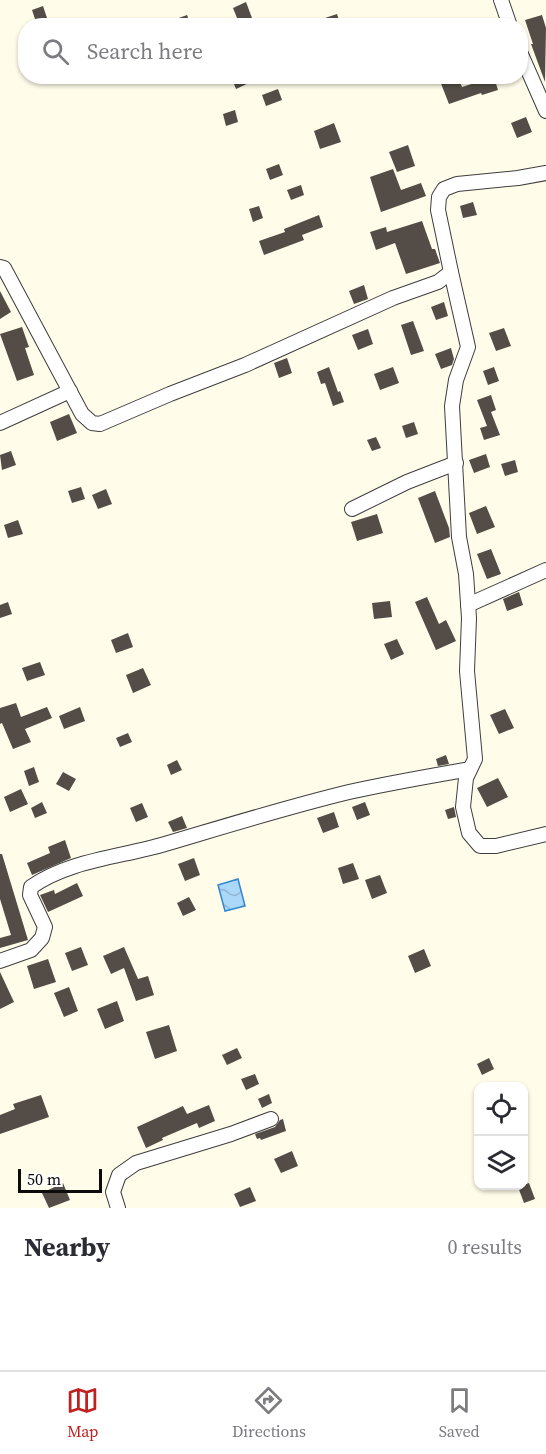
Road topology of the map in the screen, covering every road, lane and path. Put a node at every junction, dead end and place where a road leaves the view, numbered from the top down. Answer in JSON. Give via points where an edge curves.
{"nodes":[{"id":1,"x":501,"y":0,"type":"edge"},
{"id":2,"x":507,"y":18,"type":"edge"},
{"id":3,"x":528,"y":70,"type":"edge"},
{"id":4,"x":546,"y":111,"type":"edge"},
{"id":5,"x":546,"y":173,"type":"edge"},
{"id":6,"x":0,"y":267,"type":"edge"},
{"id":7,"x":451,"y":272,"type":"junction"},
{"id":8,"x":69,"y":392,"type":"junction"},
{"id":9,"x":0,"y":423,"type":"edge"},
{"id":10,"x":456,"y":463,"type":"junction"},
{"id":11,"x":352,"y":509,"type":"dead end"},
{"id":12,"x":546,"y":570,"type":"edge"},
{"id":13,"x":468,"y":604,"type":"junction"},
{"id":14,"x":470,"y":769,"type":"junction"},
{"id":15,"x":546,"y":834,"type":"edge"},
{"id":16,"x":0,"y":961,"type":"edge"},
{"id":17,"x":270,"y":1119,"type":"dead end"},
{"id":18,"x":118,"y":1208,"type":"edge"}],
"edges":[{"from":1,"to":2,"type":"street"},
{"from":3,"to":4,"type":"street"},
{"from":5,"to":7,"type":"street","via":[[444,189],[438,210]]},
{"from":6,"to":8,"type":"street","via":[[28,311]]},
{"from":7,"to":8,"type":"street","via":[[438,282],[100,424],[92,423],[82,414]]},
{"from":7,"to":10,"type":"street","via":[[468,347],[452,406]]},
{"from":8,"to":9,"type":"street"},
{"from":10,"to":11,"type":"street"},
{"from":10,"to":13,"type":"street","via":[[459,537]]},
{"from":12,"to":13,"type":"street"},
{"from":13,"to":14,"type":"street","via":[[467,671],[475,759]]},
{"from":14,"to":15,"type":"street","via":[[463,807],[469,833],[480,846]]},
{"from":14,"to":16,"type":"street","via":[[328,798],[42,879],[31,887],[30,895],[45,927],[42,938],[31,950]]},
{"from":17,"to":18,"type":"street","via":[[136,1163],[119,1175],[113,1192]]}]}
